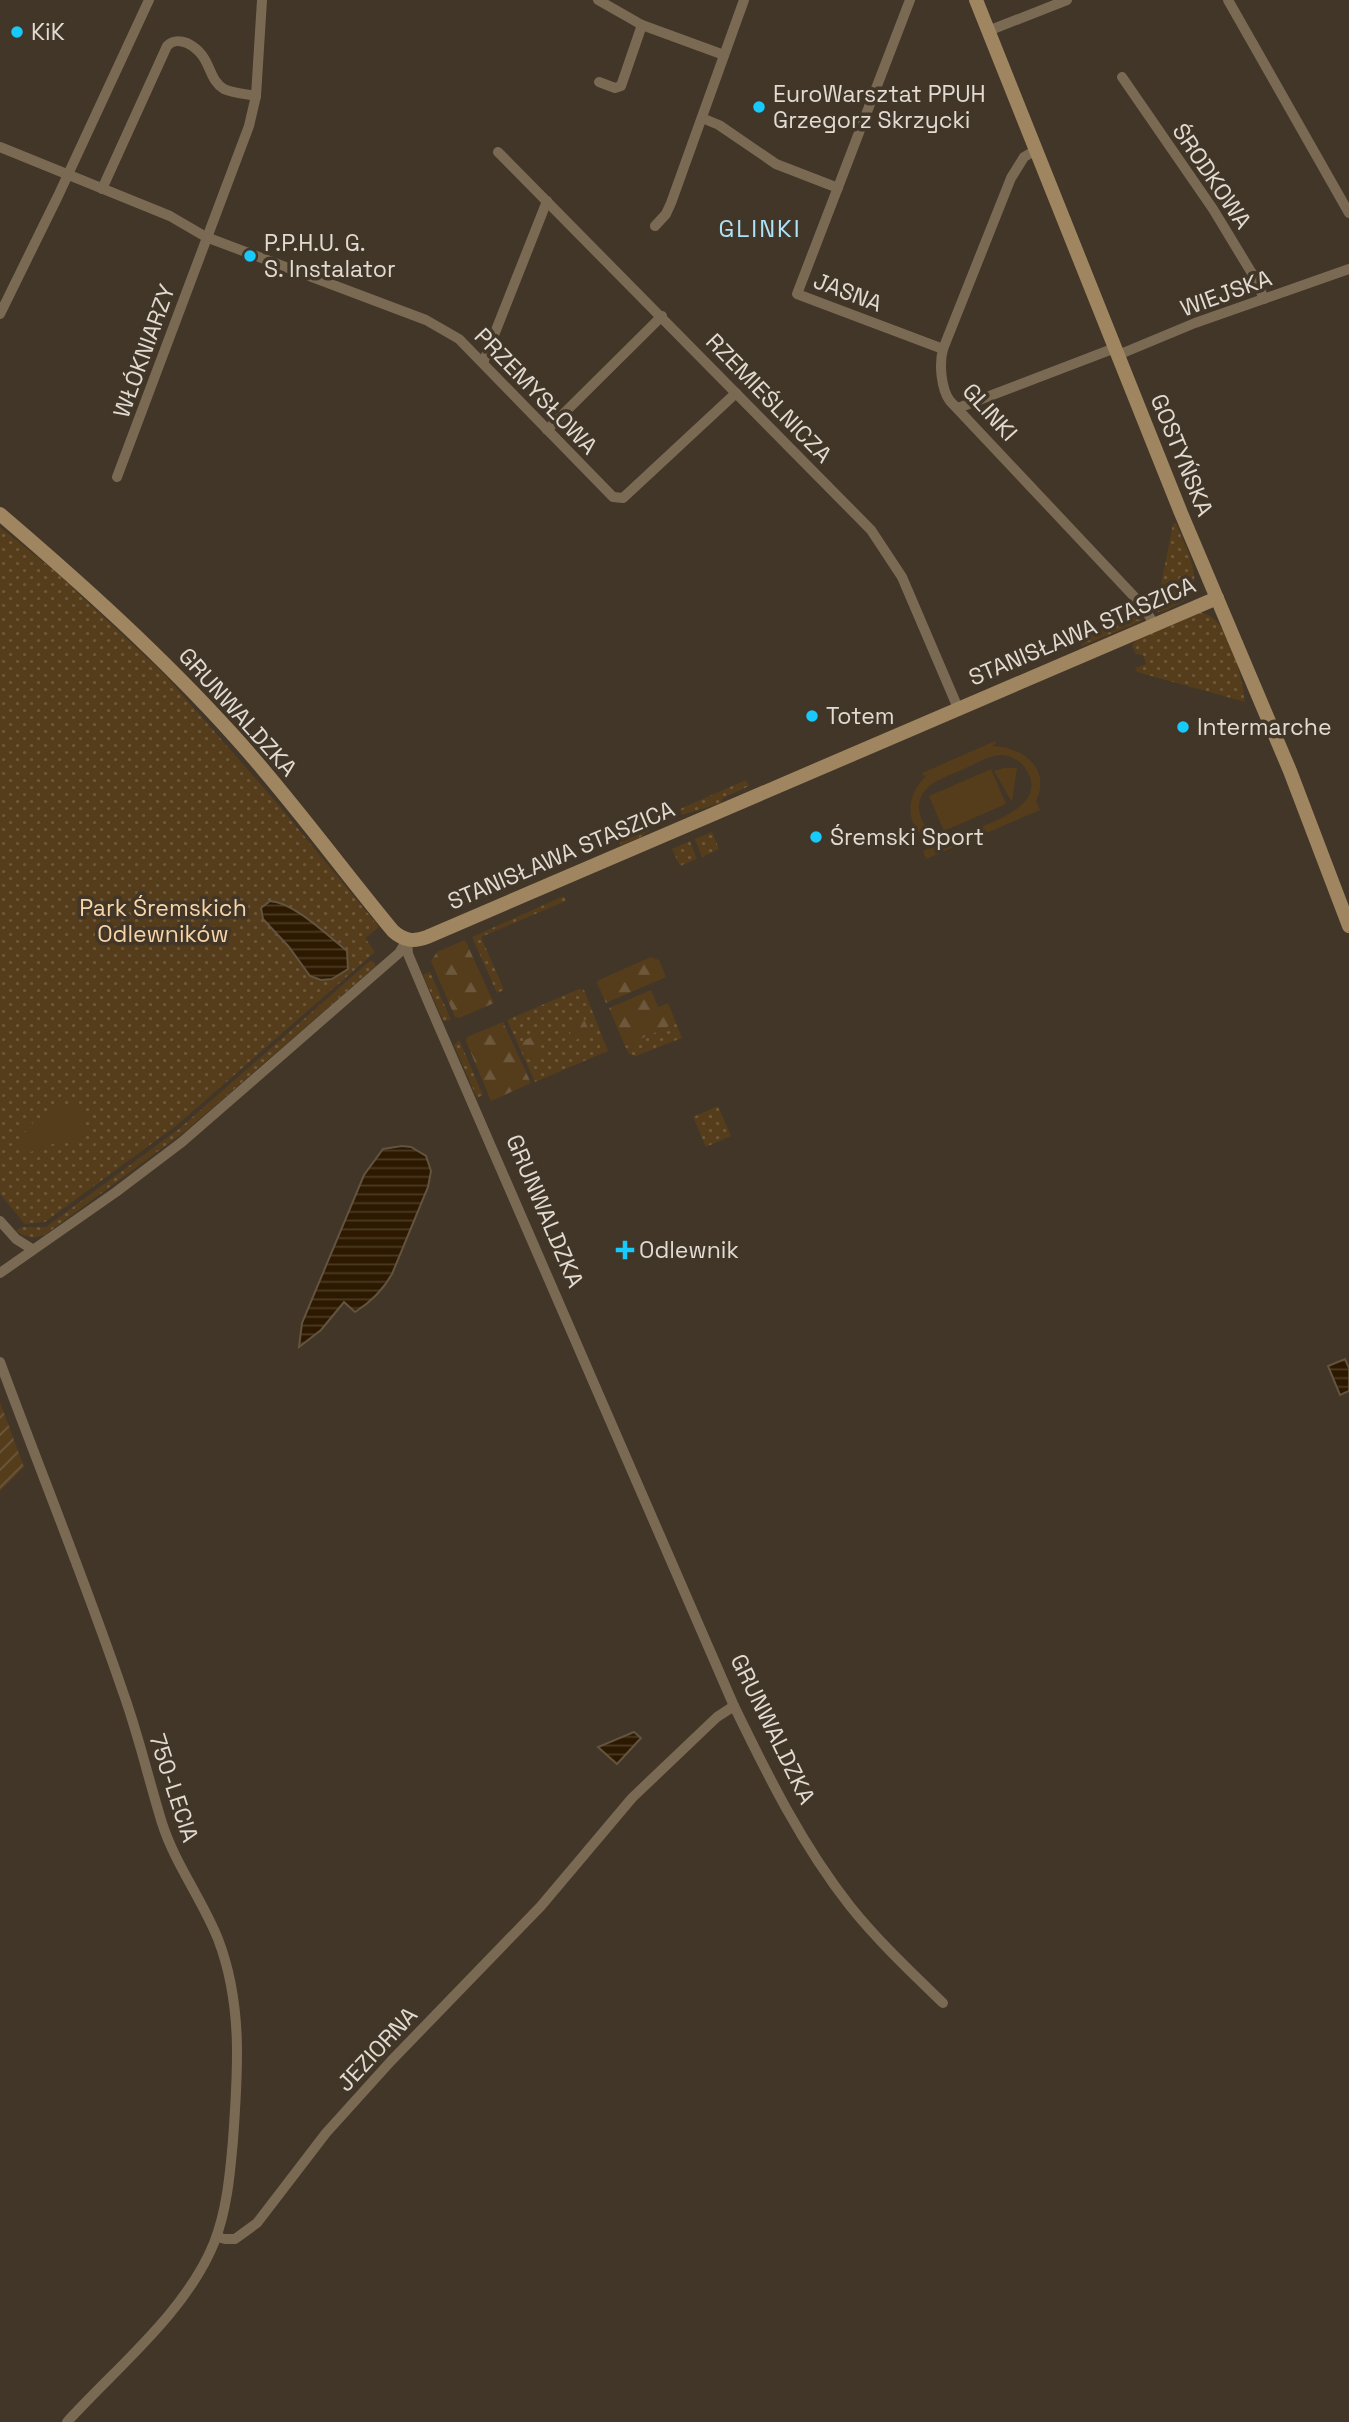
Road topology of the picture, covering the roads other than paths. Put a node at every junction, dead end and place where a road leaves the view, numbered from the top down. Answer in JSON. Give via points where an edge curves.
{"nodes":[{"id":1,"x":149,"y":0,"type":"edge"},
{"id":2,"x":262,"y":0,"type":"edge"},
{"id":3,"x":598,"y":0,"type":"edge"},
{"id":4,"x":744,"y":0,"type":"edge"},
{"id":5,"x":910,"y":0,"type":"edge"},
{"id":6,"x":976,"y":0,"type":"edge"},
{"id":7,"x":1067,"y":0,"type":"edge"},
{"id":8,"x":1228,"y":0,"type":"edge"},
{"id":9,"x":642,"y":25,"type":"junction"},
{"id":10,"x":988,"y":31,"type":"junction"},
{"id":11,"x":724,"y":55,"type":"junction"},
{"id":12,"x":1122,"y":77,"type":"dead end"},
{"id":13,"x":599,"y":82,"type":"dead end"},
{"id":14,"x":256,"y":96,"type":"junction"},
{"id":15,"x":702,"y":118,"type":"junction"},
{"id":16,"x":0,"y":147,"type":"edge"},
{"id":17,"x":1036,"y":150,"type":"junction"},
{"id":18,"x":498,"y":152,"type":"dead end"},
{"id":19,"x":68,"y":175,"type":"junction"},
{"id":20,"x":838,"y":188,"type":"junction"},
{"id":21,"x":102,"y":189,"type":"junction"},
{"id":22,"x":547,"y":201,"type":"junction"},
{"id":23,"x":1349,"y":213,"type":"edge"},
{"id":24,"x":655,"y":226,"type":"dead end"},
{"id":25,"x":206,"y":237,"type":"junction"},
{"id":26,"x":1349,"y":269,"type":"edge"},
{"id":27,"x":1265,"y":299,"type":"junction"},
{"id":28,"x":0,"y":314,"type":"edge"},
{"id":29,"x":662,"y":316,"type":"junction"},
{"id":30,"x":943,"y":349,"type":"junction"},
{"id":31,"x":1116,"y":351,"type":"junction"},
{"id":32,"x":483,"y":363,"type":"junction"},
{"id":33,"x":736,"y":393,"type":"junction"},
{"id":34,"x":958,"y":408,"type":"junction"},
{"id":35,"x":547,"y":430,"type":"junction"},
{"id":36,"x":117,"y":477,"type":"dead end"},
{"id":37,"x":0,"y":514,"type":"edge"},
{"id":38,"x":1217,"y":598,"type":"junction"},
{"id":39,"x":1154,"y":624,"type":"junction"},
{"id":40,"x":958,"y":708,"type":"junction"},
{"id":41,"x":1349,"y":926,"type":"edge"},
{"id":42,"x":407,"y":940,"type":"junction"},
{"id":43,"x":0,"y":1221,"type":"edge"},
{"id":44,"x":32,"y":1250,"type":"junction"},
{"id":45,"x":0,"y":1273,"type":"edge"},
{"id":46,"x":0,"y":1362,"type":"edge"},
{"id":47,"x":734,"y":1706,"type":"junction"},
{"id":48,"x":943,"y":2003,"type":"dead end"},
{"id":49,"x":217,"y":2236,"type":"junction"},
{"id":50,"x":67,"y":2422,"type":"edge"}],
"edges":[{"from":1,"to":19,"type":"street"},
{"from":2,"to":14,"type":"street","name":"WŁÓKNIARZY"},
{"from":3,"to":9,"type":"street"},
{"from":4,"to":11,"type":"street"},
{"from":5,"to":20,"type":"street","name":"JASNA"},
{"from":6,"to":10,"type":"main road","name":"GOSTYŃSKA"},
{"from":7,"to":10,"type":"street"},
{"from":8,"to":23,"type":"street"},
{"from":9,"to":11,"type":"street"},
{"from":9,"to":13,"type":"street","via":[[622,84],[615,88]]},
{"from":10,"to":17,"type":"main road","name":"GOSTYŃSKA"},
{"from":11,"to":15,"type":"street"},
{"from":12,"to":27,"type":"street","name":"ŚRODKOWA","via":[[1213,209]]},
{"from":14,"to":21,"type":"street","via":[[225,90],[198,49],[171,42]]},
{"from":14,"to":25,"type":"street","name":"WŁÓKNIARZY","via":[[249,127]]},
{"from":15,"to":20,"type":"street","via":[[776,164]]},
{"from":15,"to":24,"type":"street","via":[[670,206]]},
{"from":16,"to":19,"type":"street","name":"PRZEMYSŁOWA"},
{"from":17,"to":30,"type":"street","name":"GLINKI","via":[[1024,157],[1011,178]]},
{"from":17,"to":31,"type":"main road","name":"GOSTYŃSKA"},
{"from":18,"to":22,"type":"street","name":"RZEMIEŚLNICZA"},
{"from":19,"to":21,"type":"street","name":"PRZEMYSŁOWA"},
{"from":19,"to":28,"type":"street"},
{"from":20,"to":30,"type":"street","name":"JASNA","via":[[797,294]]},
{"from":21,"to":25,"type":"street","name":"PRZEMYSŁOWA","via":[[170,216]]},
{"from":22,"to":29,"type":"street","name":"RZEMIEŚLNICZA"},
{"from":22,"to":32,"type":"street"},
{"from":25,"to":32,"type":"street","name":"PRZEMYSŁOWA","via":[[426,320],[459,339]]},
{"from":25,"to":36,"type":"street","name":"WŁÓKNIARZY"},
{"from":26,"to":27,"type":"street","name":"WIEJSKA"},
{"from":27,"to":31,"type":"street","name":"WIEJSKA"},
{"from":29,"to":33,"type":"street","name":"RZEMIEŚLNICZA"},
{"from":29,"to":35,"type":"street"},
{"from":30,"to":34,"type":"street","name":"GLINKI","via":[[945,393]]},
{"from":31,"to":34,"type":"street","name":"WIEJSKA"},
{"from":31,"to":38,"type":"main road","name":"GOSTYŃSKA"},
{"from":32,"to":35,"type":"street","name":"PRZEMYSŁOWA"},
{"from":33,"to":35,"type":"street","name":"PRZEMYSŁOWA","via":[[623,498],[605,492]]},
{"from":33,"to":40,"type":"street","name":"RZEMIEŚLNICZA","via":[[888,552]]},
{"from":34,"to":39,"type":"street","name":"GLINKI","via":[[1143,606]]},
{"from":37,"to":42,"type":"main road","name":"GRUNWALDZKA","via":[[104,605],[217,717],[393,931]]},
{"from":38,"to":39,"type":"main road","name":"STANISŁAWA STASZICA"},
{"from":38,"to":41,"type":"main road","name":"GOSTYŃSKA"},
{"from":39,"to":40,"type":"main road","name":"STANISŁAWA STASZICA"},
{"from":40,"to":42,"type":"main road","name":"STANISŁAWA STASZICA","via":[[427,937]]},
{"from":42,"to":44,"type":"street","via":[[399,953],[204,1125]]},
{"from":42,"to":47,"type":"street","name":"GRUNWALDZKA","via":[[408,954],[430,1006]]},
{"from":43,"to":44,"type":"street"},
{"from":44,"to":45,"type":"street"},
{"from":46,"to":49,"type":"street","name":"750-LECIA","via":[[122,1688],[164,1830],[217,1936],[229,1976],[237,2025],[237,2081],[228,2189]]},
{"from":47,"to":48,"type":"street","name":"GRUNWALDZKA","via":[[775,1792],[838,1889]]},
{"from":47,"to":49,"type":"street","name":"JEZIORNA","via":[[638,1792],[541,1906],[343,2114],[257,2223],[235,2239]]},
{"from":49,"to":50,"type":"street","via":[[178,2303]]}]}
